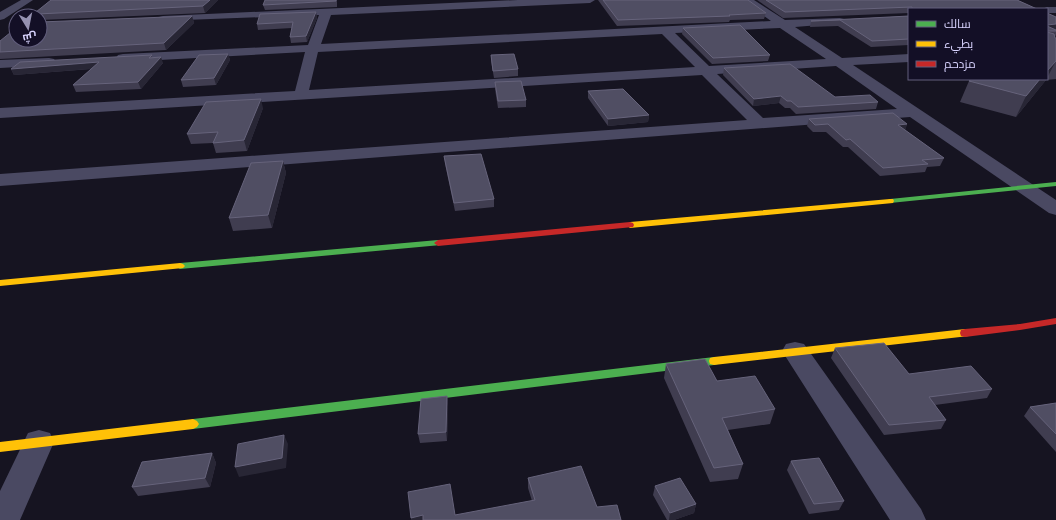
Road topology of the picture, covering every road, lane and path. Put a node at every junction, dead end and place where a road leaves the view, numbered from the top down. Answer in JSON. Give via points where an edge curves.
{"nodes":[{"id":1,"x":28,"y":0,"type":"edge"},
{"id":2,"x":590,"y":0,"type":"edge"},
{"id":3,"x":747,"y":0,"type":"edge"},
{"id":4,"x":326,"y":12,"type":"junction"},
{"id":5,"x":151,"y":20,"type":"edge"},
{"id":6,"x":854,"y":20,"type":"edge"},
{"id":7,"x":2,"y":23,"type":"edge"},
{"id":8,"x":783,"y":24,"type":"junction"},
{"id":9,"x":666,"y":31,"type":"junction"},
{"id":10,"x":312,"y":48,"type":"junction"},
{"id":11,"x":111,"y":58,"type":"edge"},
{"id":12,"x":908,"y":58,"type":"edge"},
{"id":13,"x":64,"y":61,"type":"edge"},
{"id":14,"x":839,"y":62,"type":"junction"},
{"id":15,"x":0,"y":64,"type":"edge"},
{"id":16,"x":706,"y":70,"type":"junction"},
{"id":17,"x":301,"y":94,"type":"junction"},
{"id":18,"x":914,"y":112,"type":"junction"},
{"id":19,"x":0,"y":113,"type":"edge"},
{"id":20,"x":760,"y":124,"type":"junction"},
{"id":21,"x":0,"y":180,"type":"edge"},
{"id":22,"x":1056,"y":184,"type":"edge"},
{"id":23,"x":1023,"y":187,"type":"junction"},
{"id":24,"x":1056,"y":209,"type":"edge"},
{"id":25,"x":2,"y":286,"type":"edge"},
{"id":26,"x":1056,"y":321,"type":"edge"},
{"id":27,"x":795,"y":351,"type":"junction"},
{"id":28,"x":39,"y":442,"type":"junction"},
{"id":29,"x":0,"y":447,"type":"edge"},
{"id":30,"x":3,"y":520,"type":"edge"},
{"id":31,"x":909,"y":520,"type":"edge"}],
"edges":[{"from":1,"to":7,"type":"street"},
{"from":2,"to":4,"type":"street"},
{"from":3,"to":8,"type":"street"},
{"from":4,"to":5,"type":"street"},
{"from":4,"to":10,"type":"street"},
{"from":6,"to":8,"type":"street"},
{"from":8,"to":9,"type":"street"},
{"from":8,"to":14,"type":"street"},
{"from":9,"to":10,"type":"street"},
{"from":9,"to":16,"type":"street"},
{"from":10,"to":11,"type":"street"},
{"from":10,"to":17,"type":"street"},
{"from":12,"to":14,"type":"street"},
{"from":13,"to":15,"type":"street"},
{"from":14,"to":16,"type":"street"},
{"from":14,"to":18,"type":"street"},
{"from":16,"to":17,"type":"street"},
{"from":16,"to":20,"type":"street"},
{"from":17,"to":19,"type":"street"},
{"from":18,"to":20,"type":"street"},
{"from":18,"to":23,"type":"street"},
{"from":20,"to":21,"type":"street"},
{"from":22,"to":23,"type":"street"},
{"from":23,"to":24,"type":"street"},
{"from":23,"to":25,"type":"street"},
{"from":26,"to":27,"type":"street"},
{"from":27,"to":28,"type":"street"},
{"from":27,"to":31,"type":"street"},
{"from":28,"to":29,"type":"street"},
{"from":28,"to":30,"type":"street"}]}
